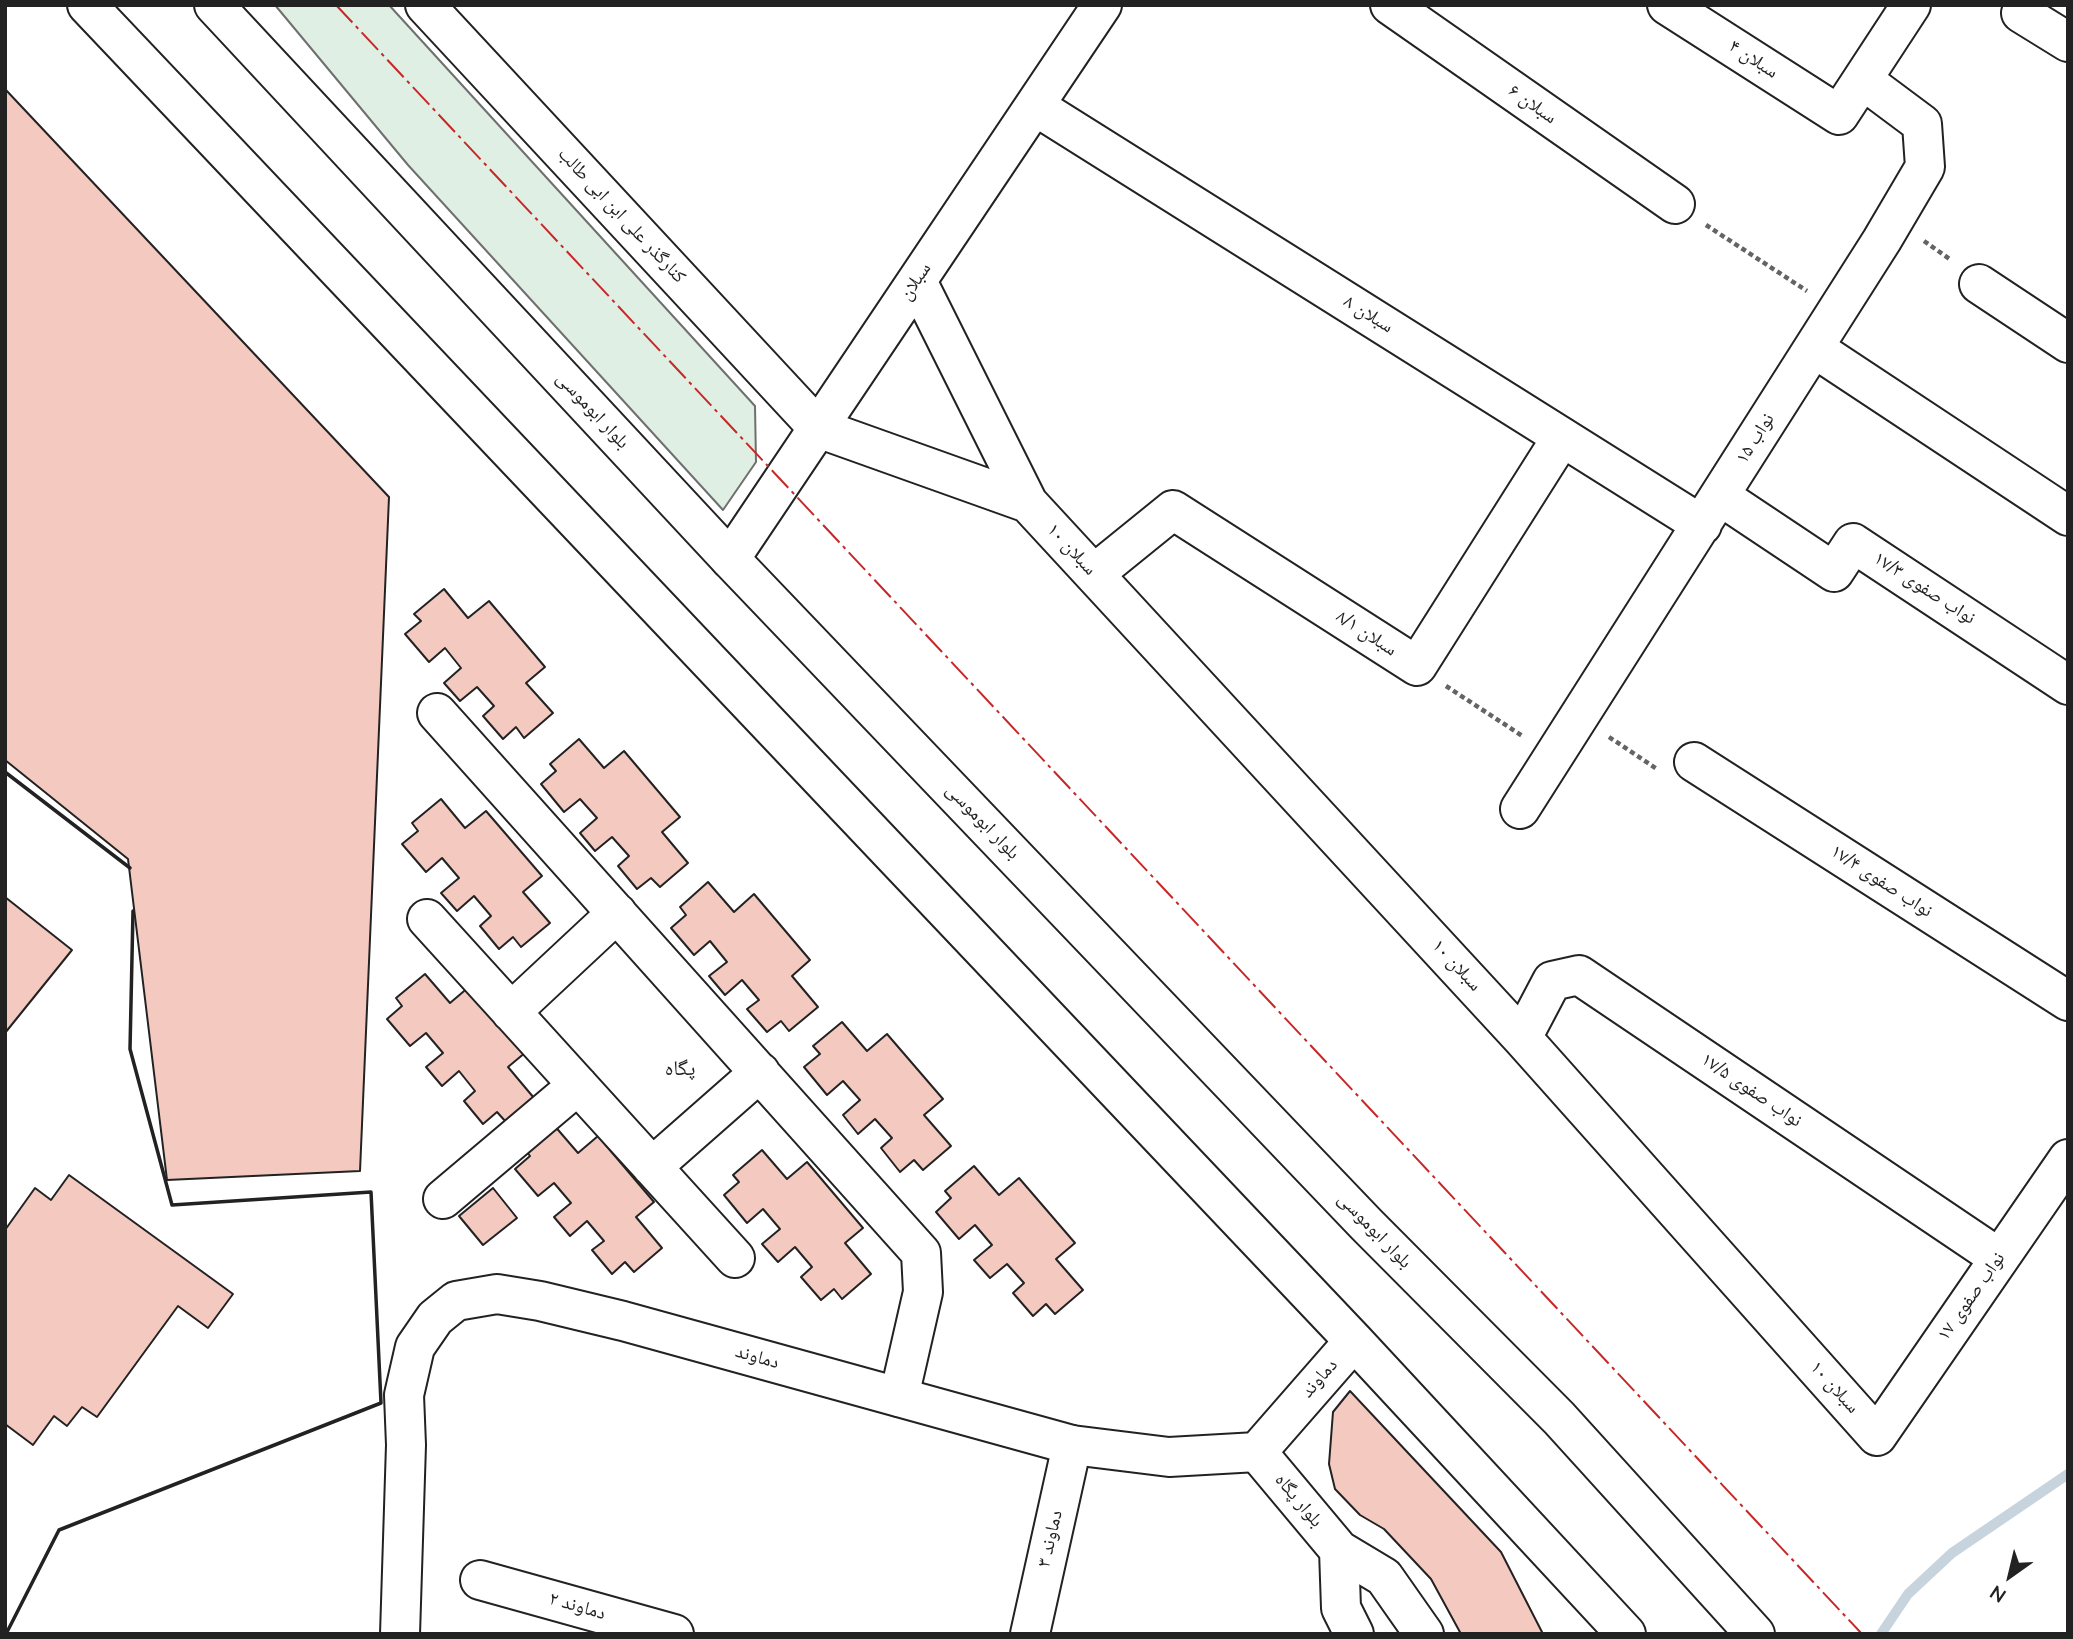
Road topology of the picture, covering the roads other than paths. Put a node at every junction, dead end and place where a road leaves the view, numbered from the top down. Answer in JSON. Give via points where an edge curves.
{"nodes":[{"id":1,"x":87,"y":5,"type":"edge"},
{"id":2,"x":214,"y":5,"type":"edge"},
{"id":3,"x":425,"y":5,"type":"edge"},
{"id":4,"x":1102,"y":5,"type":"edge"},
{"id":5,"x":1390,"y":5,"type":"edge"},
{"id":6,"x":1667,"y":5,"type":"edge"},
{"id":7,"x":1911,"y":5,"type":"edge"},
{"id":8,"x":2021,"y":13,"type":"dead end"},
{"id":9,"x":2068,"y":42,"type":"edge"},
{"id":10,"x":1863,"y":80,"type":"junction"},
{"id":11,"x":1035,"y":106,"type":"junction"},
{"id":12,"x":1675,"y":204,"type":"road end"},
{"id":13,"x":917,"y":281,"type":"junction"},
{"id":14,"x":1979,"y":284,"type":"road end"},
{"id":15,"x":2068,"y":343,"type":"edge"},
{"id":16,"x":1814,"y":348,"type":"junction"},
{"id":17,"x":818,"y":428,"type":"junction"},
{"id":18,"x":1562,"y":437,"type":"junction"},
{"id":19,"x":1028,"y":503,"type":"junction"},
{"id":20,"x":1711,"y":510,"type":"junction"},
{"id":21,"x":2068,"y":516,"type":"edge"},
{"id":22,"x":730,"y":559,"type":"junction"},
{"id":23,"x":1094,"y":574,"type":"junction"},
{"id":24,"x":2068,"y":685,"type":"edge"},
{"id":25,"x":437,"y":713,"type":"dead end"},
{"id":26,"x":1694,"y":762,"type":"road end"},
{"id":27,"x":1520,"y":809,"type":"dead end"},
{"id":28,"x":617,"y":913,"type":"junction"},
{"id":29,"x":427,"y":919,"type":"dead end"},
{"id":30,"x":2068,"y":1002,"type":"edge"},
{"id":31,"x":511,"y":1012,"type":"junction"},
{"id":32,"x":1522,"y":1038,"type":"junction"},
{"id":33,"x":760,"y":1073,"type":"junction"},
{"id":34,"x":578,"y":1085,"type":"junction"},
{"id":35,"x":2068,"y":1158,"type":"edge"},
{"id":36,"x":652,"y":1167,"type":"junction"},
{"id":37,"x":443,"y":1199,"type":"dead end"},
{"id":38,"x":735,"y":1258,"type":"dead end"},
{"id":39,"x":1999,"y":1258,"type":"junction"},
{"id":40,"x":1354,"y":1341,"type":"junction"},
{"id":41,"x":899,"y":1398,"type":"junction"},
{"id":42,"x":1877,"y":1436,"type":"joint"},
{"id":43,"x":1072,"y":1445,"type":"junction"},
{"id":44,"x":1257,"y":1452,"type":"junction"},
{"id":45,"x":1339,"y":1550,"type":"junction"},
{"id":46,"x":480,"y":1580,"type":"dead end"},
{"id":47,"x":400,"y":1634,"type":"edge"},
{"id":48,"x":674,"y":1634,"type":"edge"},
{"id":49,"x":1030,"y":1634,"type":"edge"},
{"id":50,"x":1354,"y":1634,"type":"edge"},
{"id":51,"x":1424,"y":1634,"type":"edge"},
{"id":52,"x":1626,"y":1634,"type":"edge"},
{"id":53,"x":1755,"y":1634,"type":"edge"}],
"edges":[{"from":1,"to":40,"type":"street"},
{"from":2,"to":22,"type":"street","name":"بلوار ابوموسی"},
{"from":3,"to":17,"type":"street","name":"کنارگذر علی ابن ابی طالب"},
{"from":4,"to":11,"type":"street","name":"سبلان"},
{"from":5,"to":12,"type":"street","name":"سبلان ۶"},
{"from":6,"to":10,"type":"street","name":"سبلان ۴","via":[[1839,115]]},
{"from":7,"to":10,"type":"street"},
{"from":8,"to":9,"type":"street"},
{"from":10,"to":16,"type":"street","name":"نواب ۱۵","via":[[1922,124],[1925,167]]},
{"from":11,"to":13,"type":"street","name":"سبلان"},
{"from":11,"to":18,"type":"street","name":"سبلان ۸"},
{"from":13,"to":17,"type":"street","name":"سبلان"},
{"from":13,"to":19,"type":"street","name":"سبلان ۱۰"},
{"from":14,"to":15,"type":"street"},
{"from":16,"to":20,"type":"street","name":"نواب ۱۵"},
{"from":16,"to":21,"type":"street"},
{"from":17,"to":19,"type":"street","name":"سبلان ۱۰"},
{"from":17,"to":22,"type":"street","name":"سبلان"},
{"from":18,"to":20,"type":"street","name":"سبلان ۸"},
{"from":18,"to":23,"type":"street","name":"سبلان ۸/۱","via":[[1417,666],[1173,510]]},
{"from":19,"to":23,"type":"street","name":"سبلان ۱۰"},
{"from":20,"to":24,"type":"street","name":"نواب صفوی ۱۷/۳","via":[[1834,572],[1853,543]]},
{"from":20,"to":27,"type":"street","name":"نواب ۱۵"},
{"from":22,"to":53,"type":"street","name":"بلوار ابوموسی","via":[[1366,1224],[1559,1418]]},
{"from":23,"to":32,"type":"street","name":"سبلان ۱۰"},
{"from":25,"to":28,"type":"street"},
{"from":26,"to":30,"type":"street","name":"نواب صفوی ۱۷/۴"},
{"from":28,"to":31,"type":"street"},
{"from":28,"to":33,"type":"street"},
{"from":29,"to":31,"type":"street"},
{"from":31,"to":34,"type":"street"},
{"from":32,"to":39,"type":"street","name":"نواب صفوی ۱۷/۵","via":[[1552,981],[1579,975]]},
{"from":32,"to":42,"type":"street","name":"سبلان ۱۰"},
{"from":33,"to":36,"type":"street"},
{"from":33,"to":41,"type":"street","via":[[921,1253],[923,1292]]},
{"from":34,"to":36,"type":"street"},
{"from":34,"to":37,"type":"street"},
{"from":35,"to":39,"type":"street","name":"نواب صفوی ۱۷"},
{"from":36,"to":38,"type":"street"},
{"from":39,"to":42,"type":"street","name":"نواب صفوی ۱۷"},
{"from":40,"to":44,"type":"street","name":"دماوند"},
{"from":40,"to":52,"type":"street"},
{"from":41,"to":43,"type":"street","name":"دماوند"},
{"from":41,"to":47,"type":"street","name":"دماوند","via":[[540,1301],[497,1294],[456,1301],[435,1318],[415,1348],[404,1395]]},
{"from":43,"to":44,"type":"street","name":"دماوند","via":[[1169,1457]]},
{"from":43,"to":49,"type":"street","name":"دماوند ۳"},
{"from":44,"to":45,"type":"street","name":"بلوار پگاه"},
{"from":45,"to":50,"type":"street","via":[[1340,1608]]},
{"from":45,"to":51,"type":"street","name":"بلوار پگاه","via":[[1384,1577]]},
{"from":46,"to":48,"type":"street","name":"دماوند ۲"}]}
